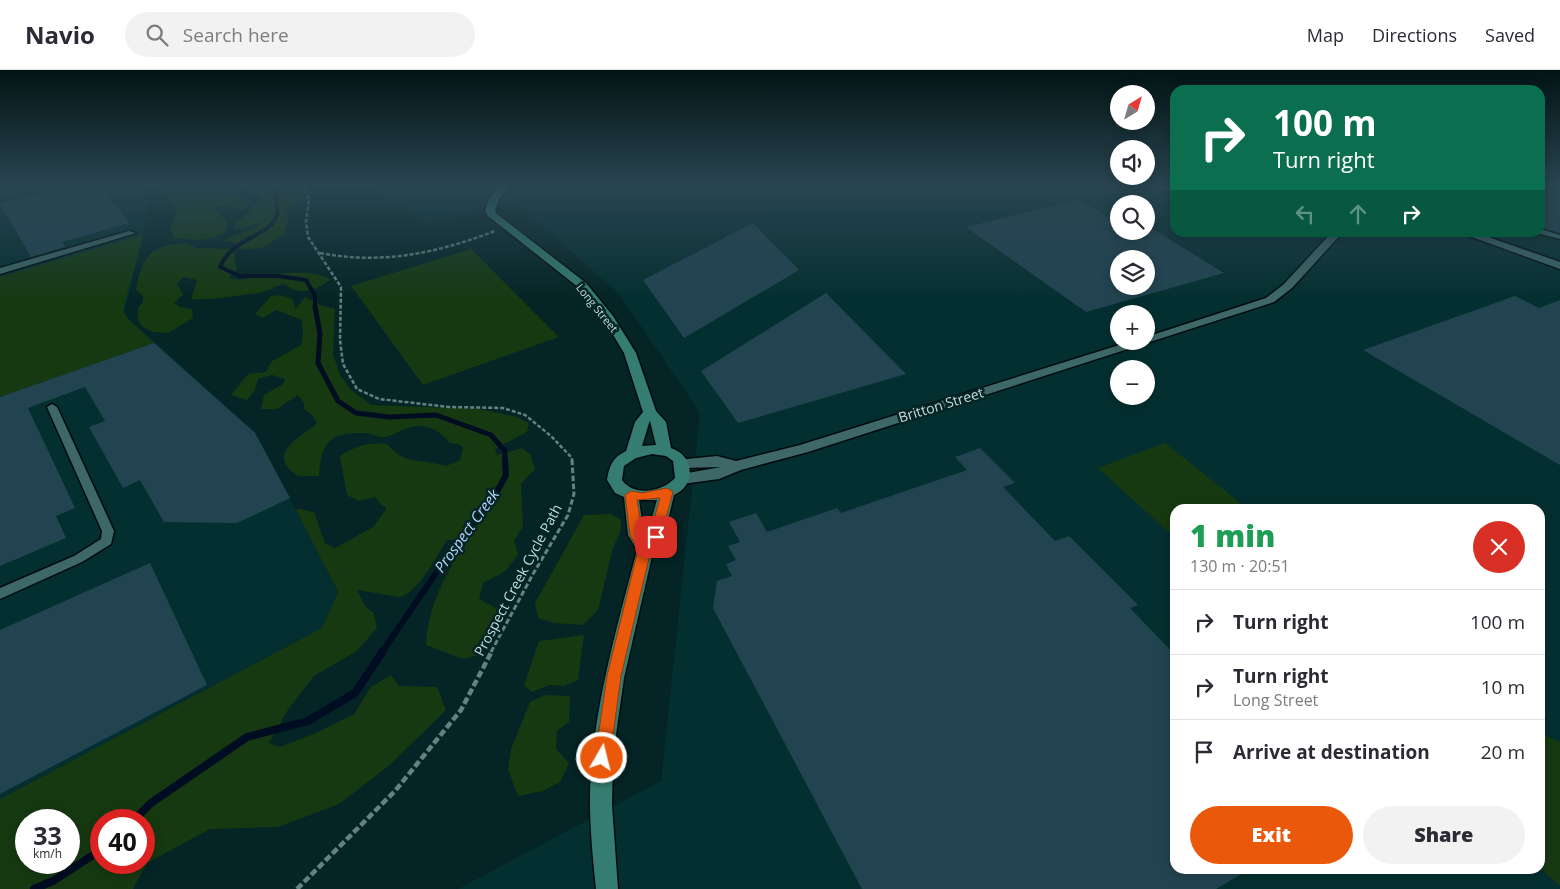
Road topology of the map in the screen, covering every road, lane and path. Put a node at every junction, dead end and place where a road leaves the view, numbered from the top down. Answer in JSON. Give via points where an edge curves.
{"nodes":[{"id":1,"x":306,"y":222,"type":"edge"},
{"id":2,"x":501,"y":222,"type":"edge"},
{"id":3,"x":507,"y":227,"type":"junction"},
{"id":4,"x":132,"y":232,"type":"dead end"},
{"id":5,"x":1545,"y":232,"type":"edge"},
{"id":6,"x":1333,"y":237,"type":"edge"},
{"id":7,"x":1477,"y":237,"type":"edge"},
{"id":8,"x":1560,"y":237,"type":"edge"},
{"id":9,"x":320,"y":253,"type":"junction"},
{"id":10,"x":1560,"y":266,"type":"edge"},
{"id":11,"x":0,"y":270,"type":"edge"},
{"id":12,"x":1155,"y":338,"type":"edge"},
{"id":13,"x":1117,"y":350,"type":"edge"},
{"id":14,"x":52,"y":407,"type":"dead end"},
{"id":15,"x":650,"y":412,"type":"junction"},
{"id":16,"x":664,"y":450,"type":"junction"},
{"id":17,"x":632,"y":454,"type":"junction"},
{"id":18,"x":682,"y":463,"type":"junction"},
{"id":19,"x":736,"y":466,"type":"junction"},
{"id":20,"x":682,"y":479,"type":"junction"},
{"id":21,"x":667,"y":492,"type":"junction"},
{"id":22,"x":631,"y":495,"type":"junction"},
{"id":23,"x":645,"y":550,"type":"junction"},
{"id":24,"x":0,"y":594,"type":"edge"},
{"id":25,"x":297,"y":889,"type":"edge"},
{"id":26,"x":607,"y":889,"type":"edge"}],
"edges":[{"from":1,"to":9,"type":"path","name":"Prospect Creek Cycle Path","via":[[308,237]]},
{"from":2,"to":3,"type":"street","name":"Long Street"},
{"from":3,"to":9,"type":"path","via":[[465,243],[408,256],[367,259]]},
{"from":3,"to":15,"type":"street","name":"Long Street","via":[[582,286],[609,319],[630,353]]},
{"from":4,"to":11,"type":"lane"},
{"from":5,"to":8,"type":"lane"},
{"from":6,"to":12,"type":"street","name":"Britton Street","via":[[1288,286],[1270,300]]},
{"from":7,"to":10,"type":"street"},
{"from":9,"to":25,"type":"path","name":"Prospect Creek Cycle Path","via":[[341,287],[343,364],[357,388],[379,399],[412,404],[503,408],[525,415],[572,458],[574,494],[568,515],[461,710],[394,791]]},
{"from":13,"to":19,"type":"street","name":"Britton Street"},
{"from":14,"to":24,"type":"lane","via":[[108,531],[107,541],[78,559]]},
{"from":15,"to":16,"type":"street","name":"Long Street","via":[[659,422]]},
{"from":15,"to":17,"type":"street","via":[[642,422]]},
{"from":16,"to":17,"type":"street"},
{"from":16,"to":18,"type":"street","via":[[678,457]]},
{"from":17,"to":22,"type":"street","via":[[616,467],[614,475],[615,483]]},
{"from":18,"to":19,"type":"street","name":"Britton Street","via":[[717,461]]},
{"from":18,"to":20,"type":"street"},
{"from":19,"to":20,"type":"street","name":"Britton Street","via":[[719,474]]},
{"from":20,"to":21,"type":"street"},
{"from":21,"to":22,"type":"street","via":[[642,497]]},
{"from":21,"to":23,"type":"street","via":[[656,537]]},
{"from":22,"to":23,"type":"street","via":[[636,535]]},
{"from":23,"to":26,"type":"street","via":[[614,676],[602,758]]}]}
